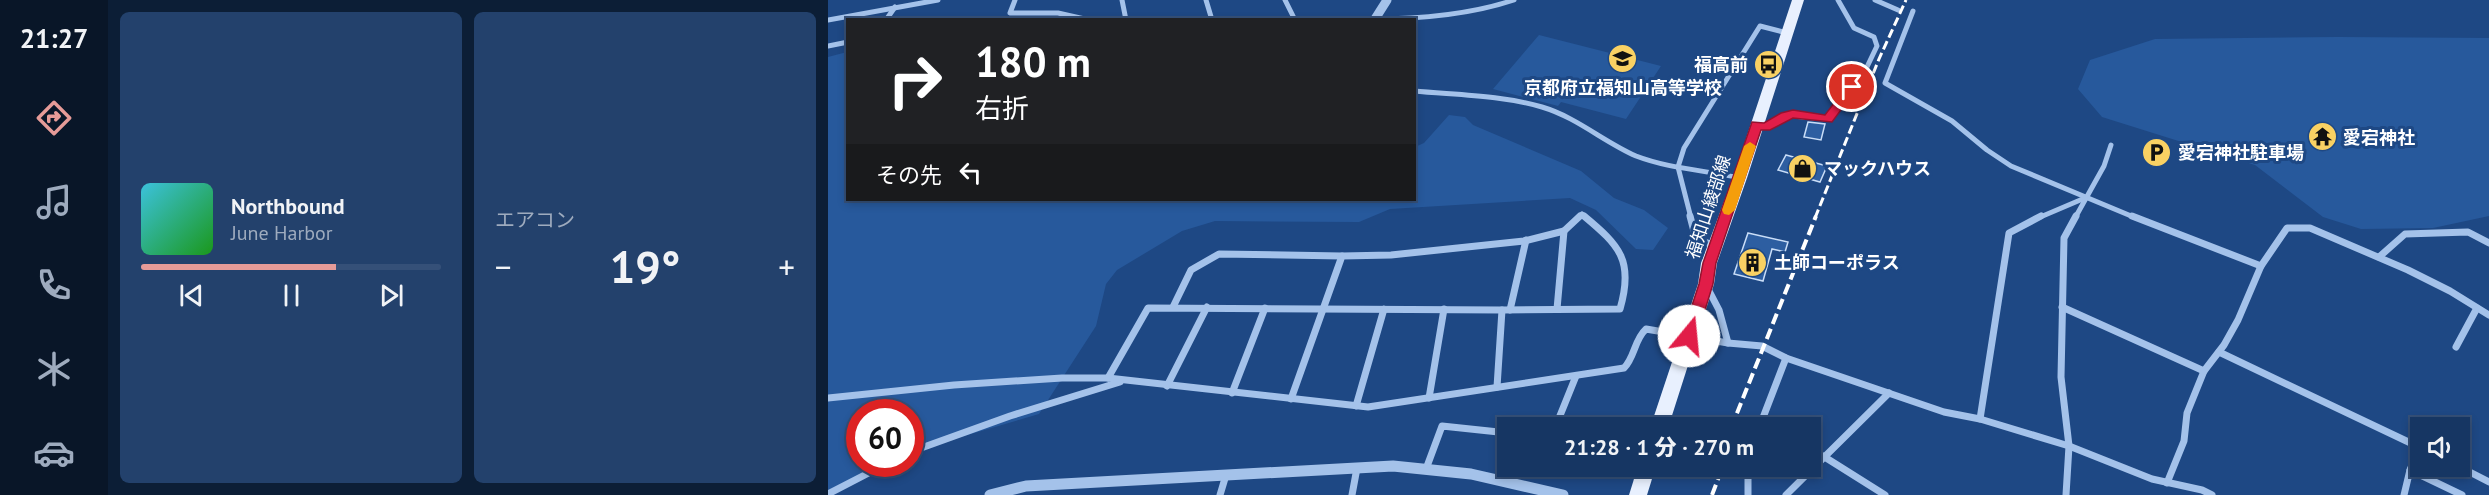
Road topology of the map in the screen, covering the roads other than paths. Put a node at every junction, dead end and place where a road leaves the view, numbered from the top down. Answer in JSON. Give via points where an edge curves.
{"nodes":[{"id":1,"x":938,"y":0,"type":"edge"},
{"id":2,"x":1015,"y":0,"type":"edge"},
{"id":3,"x":1122,"y":0,"type":"edge"},
{"id":4,"x":1206,"y":0,"type":"edge"},
{"id":5,"x":1285,"y":0,"type":"edge"},
{"id":6,"x":1387,"y":0,"type":"edge"},
{"id":7,"x":1514,"y":0,"type":"edge"},
{"id":8,"x":1798,"y":0,"type":"edge"},
{"id":9,"x":1838,"y":0,"type":"edge"},
{"id":10,"x":1875,"y":0,"type":"edge"},
{"id":11,"x":926,"y":1,"type":"edge"},
{"id":12,"x":895,"y":6,"type":"junction"},
{"id":13,"x":1898,"y":10,"type":"dead end"},
{"id":14,"x":1913,"y":11,"type":"dead end"},
{"id":15,"x":887,"y":18,"type":"edge"},
{"id":16,"x":1080,"y":18,"type":"edge"},
{"id":17,"x":1126,"y":18,"type":"edge"},
{"id":18,"x":1211,"y":18,"type":"edge"},
{"id":19,"x":1294,"y":18,"type":"edge"},
{"id":20,"x":1375,"y":18,"type":"edge"},
{"id":21,"x":1416,"y":19,"type":"edge"},
{"id":22,"x":828,"y":20,"type":"edge"},
{"id":23,"x":1787,"y":33,"type":"junction"},
{"id":24,"x":846,"y":42,"type":"edge"},
{"id":25,"x":828,"y":46,"type":"edge"},
{"id":26,"x":1416,"y":91,"type":"edge"},
{"id":27,"x":1757,"y":125,"type":"junction"},
{"id":28,"x":2111,"y":144,"type":"dead end"},
{"id":29,"x":1678,"y":168,"type":"junction"},
{"id":30,"x":1740,"y":178,"type":"junction"},
{"id":31,"x":2085,"y":198,"type":"junction"},
{"id":32,"x":1564,"y":231,"type":"junction"},
{"id":33,"x":1527,"y":240,"type":"junction"},
{"id":34,"x":2489,"y":243,"type":"edge"},
{"id":35,"x":1717,"y":246,"type":"junction"},
{"id":36,"x":1342,"y":256,"type":"junction"},
{"id":37,"x":2379,"y":257,"type":"junction"},
{"id":38,"x":2261,"y":266,"type":"junction"},
{"id":39,"x":1706,"y":284,"type":"junction"},
{"id":40,"x":1207,"y":307,"type":"junction"},
{"id":41,"x":2062,"y":307,"type":"junction"},
{"id":42,"x":1173,"y":308,"type":"junction"},
{"id":43,"x":1264,"y":308,"type":"junction"},
{"id":44,"x":1322,"y":308,"type":"junction"},
{"id":45,"x":2477,"y":308,"type":"junction"},
{"id":46,"x":1384,"y":309,"type":"junction"},
{"id":47,"x":1444,"y":309,"type":"junction"},
{"id":48,"x":1557,"y":309,"type":"junction"},
{"id":49,"x":1506,"y":310,"type":"junction"},
{"id":50,"x":2489,"y":315,"type":"edge"},
{"id":51,"x":1689,"y":336,"type":"junction"},
{"id":52,"x":1728,"y":343,"type":"junction"},
{"id":53,"x":2456,"y":347,"type":"dead end"},
{"id":54,"x":2219,"y":352,"type":"junction"},
{"id":55,"x":1786,"y":358,"type":"junction"},
{"id":56,"x":2204,"y":371,"type":"junction"},
{"id":57,"x":1576,"y":376,"type":"junction"},
{"id":58,"x":1108,"y":378,"type":"junction"},
{"id":59,"x":1124,"y":381,"type":"junction"},
{"id":60,"x":1167,"y":386,"type":"junction"},
{"id":61,"x":1497,"y":387,"type":"junction"},
{"id":62,"x":1232,"y":393,"type":"junction"},
{"id":63,"x":1889,"y":393,"type":"junction"},
{"id":64,"x":828,"y":398,"type":"edge"},
{"id":65,"x":1429,"y":398,"type":"junction"},
{"id":66,"x":1291,"y":399,"type":"junction"},
{"id":67,"x":1356,"y":406,"type":"junction"},
{"id":68,"x":1560,"y":417,"type":"edge"},
{"id":69,"x":1663,"y":417,"type":"edge"},
{"id":70,"x":1763,"y":417,"type":"edge"},
{"id":71,"x":1980,"y":419,"type":"junction"},
{"id":72,"x":1497,"y":432,"type":"edge"},
{"id":73,"x":2410,"y":443,"type":"edge"},
{"id":74,"x":2069,"y":446,"type":"junction"},
{"id":75,"x":924,"y":447,"type":"edge"},
{"id":76,"x":1823,"y":456,"type":"junction"},
{"id":77,"x":1357,"y":468,"type":"junction"},
{"id":78,"x":1426,"y":469,"type":"junction"},
{"id":79,"x":2410,"y":470,"type":"edge"},
{"id":80,"x":2470,"y":472,"type":"edge"},
{"id":81,"x":1226,"y":475,"type":"junction"},
{"id":82,"x":861,"y":477,"type":"edge"},
{"id":83,"x":1644,"y":477,"type":"edge"},
{"id":84,"x":1748,"y":477,"type":"edge"},
{"id":85,"x":2425,"y":477,"type":"edge"},
{"id":86,"x":2489,"y":482,"type":"edge"},
{"id":87,"x":2168,"y":483,"type":"junction"},
{"id":88,"x":828,"y":494,"type":"edge"},
{"id":89,"x":990,"y":495,"type":"edge"},
{"id":90,"x":1220,"y":495,"type":"edge"},
{"id":91,"x":1352,"y":495,"type":"edge"},
{"id":92,"x":1563,"y":495,"type":"edge"},
{"id":93,"x":1638,"y":495,"type":"edge"},
{"id":94,"x":1748,"y":495,"type":"edge"},
{"id":95,"x":1786,"y":495,"type":"edge"},
{"id":96,"x":1885,"y":495,"type":"edge"},
{"id":97,"x":2066,"y":495,"type":"edge"},
{"id":98,"x":2212,"y":495,"type":"edge"},
{"id":99,"x":2404,"y":495,"type":"edge"},
{"id":100,"x":2462,"y":495,"type":"edge"}],
"edges":[{"from":1,"to":11,"type":"street"},
{"from":2,"to":16,"type":"street","via":[[1010,13],[1058,13]]},
{"from":3,"to":17,"type":"street"},
{"from":4,"to":18,"type":"street"},
{"from":5,"to":19,"type":"street"},
{"from":6,"to":20,"type":"street"},
{"from":7,"to":21,"type":"street","via":[[1490,9]]},
{"from":8,"to":23,"type":"main road","name":"福知山綾部線"},
{"from":9,"to":27,"type":"street","via":[[1854,28],[1874,38],[1877,46],[1866,69],[1828,119],[1793,114],[1766,127]]},
{"from":10,"to":13,"type":"street"},
{"from":11,"to":12,"type":"street"},
{"from":12,"to":15,"type":"street"},
{"from":12,"to":22,"type":"street"},
{"from":14,"to":31,"type":"street","via":[[1885,83],[1952,121],[2011,166]]},
{"from":23,"to":27,"type":"main road","name":"福知山綾部線"},
{"from":23,"to":29,"type":"street","via":[[1760,26],[1684,148]]},
{"from":24,"to":25,"type":"street"},
{"from":26,"to":29,"type":"street","via":[[1512,102],[1559,113],[1612,145]]},
{"from":27,"to":30,"type":"main road","name":"福知山綾部線"},
{"from":28,"to":31,"type":"street","via":[[2104,166]]},
{"from":29,"to":30,"type":"street"},
{"from":29,"to":35,"type":"street","via":[[1696,239]]},
{"from":30,"to":35,"type":"main road","name":"福知山綾部線"},
{"from":31,"to":38,"type":"street"},
{"from":31,"to":41,"type":"street","via":[[2064,238]]},
{"from":31,"to":71,"type":"street","via":[[2043,214],[2009,233]]},
{"from":32,"to":33,"type":"street"},
{"from":32,"to":48,"type":"street"},
{"from":32,"to":48,"type":"street","via":[[1582,214],[1602,231],[1628,266],[1627,289],[1620,309]]},
{"from":33,"to":36,"type":"street","via":[[1391,255]]},
{"from":33,"to":49,"type":"street"},
{"from":34,"to":37,"type":"street","via":[[2468,232],[2405,234]]},
{"from":35,"to":39,"type":"main road","name":"福知山綾部線"},
{"from":36,"to":42,"type":"street","via":[[1219,254],[1191,270]]},
{"from":36,"to":44,"type":"street"},
{"from":37,"to":38,"type":"street","via":[[2310,228],[2287,228]]},
{"from":37,"to":45,"type":"street"},
{"from":38,"to":54,"type":"street","via":[[2238,320]]},
{"from":39,"to":51,"type":"main road","name":"福知山綾部線"},
{"from":39,"to":52,"type":"street","via":[[1719,310]]},
{"from":40,"to":42,"type":"street"},
{"from":40,"to":43,"type":"street"},
{"from":40,"to":60,"type":"street"},
{"from":41,"to":56,"type":"street"},
{"from":41,"to":74,"type":"street","via":[[2061,377]]},
{"from":42,"to":58,"type":"street","via":[[1148,308]]},
{"from":43,"to":44,"type":"street"},
{"from":43,"to":62,"type":"street"},
{"from":44,"to":46,"type":"street"},
{"from":44,"to":66,"type":"street"},
{"from":45,"to":50,"type":"street"},
{"from":45,"to":53,"type":"street"},
{"from":46,"to":47,"type":"street"},
{"from":46,"to":67,"type":"street"},
{"from":47,"to":49,"type":"street"},
{"from":47,"to":65,"type":"street"},
{"from":48,"to":49,"type":"street"},
{"from":49,"to":61,"type":"street"},
{"from":51,"to":52,"type":"street"},
{"from":51,"to":57,"type":"street","via":[[1646,329],[1637,336],[1629,364],[1624,368]]},
{"from":51,"to":69,"type":"main road","name":"福知山綾部線"},
{"from":52,"to":55,"type":"street","via":[[1762,346]]},
{"from":54,"to":56,"type":"street"},
{"from":54,"to":73,"type":"street"},
{"from":55,"to":63,"type":"street"},
{"from":55,"to":70,"type":"street"},
{"from":56,"to":87,"type":"street","via":[[2187,413],[2184,441]]},
{"from":57,"to":61,"type":"street"},
{"from":57,"to":68,"type":"street"},
{"from":58,"to":59,"type":"street"},
{"from":58,"to":64,"type":"street","via":[[954,385]]},
{"from":59,"to":60,"type":"street"},
{"from":59,"to":75,"type":"street"},
{"from":60,"to":62,"type":"street"},
{"from":61,"to":65,"type":"street"},
{"from":62,"to":66,"type":"street"},
{"from":63,"to":71,"type":"street","via":[[1944,412]]},
{"from":63,"to":76,"type":"street"},
{"from":65,"to":67,"type":"street"},
{"from":66,"to":67,"type":"street"},
{"from":71,"to":74,"type":"street"},
{"from":72,"to":78,"type":"street","via":[[1442,426]]},
{"from":74,"to":87,"type":"street"},
{"from":74,"to":97,"type":"street"},
{"from":76,"to":95,"type":"street"},
{"from":76,"to":96,"type":"street"},
{"from":77,"to":78,"type":"street"},
{"from":77,"to":81,"type":"street"},
{"from":77,"to":91,"type":"street"},
{"from":78,"to":92,"type":"street","via":[[1470,474]]},
{"from":79,"to":99,"type":"street"},
{"from":80,"to":86,"type":"street"},
{"from":81,"to":89,"type":"street","via":[[1026,486]]},
{"from":81,"to":90,"type":"street"},
{"from":82,"to":88,"type":"street"},
{"from":83,"to":93,"type":"main road"},
{"from":84,"to":94,"type":"street"},
{"from":85,"to":100,"type":"street"},
{"from":87,"to":98,"type":"street"}]}
